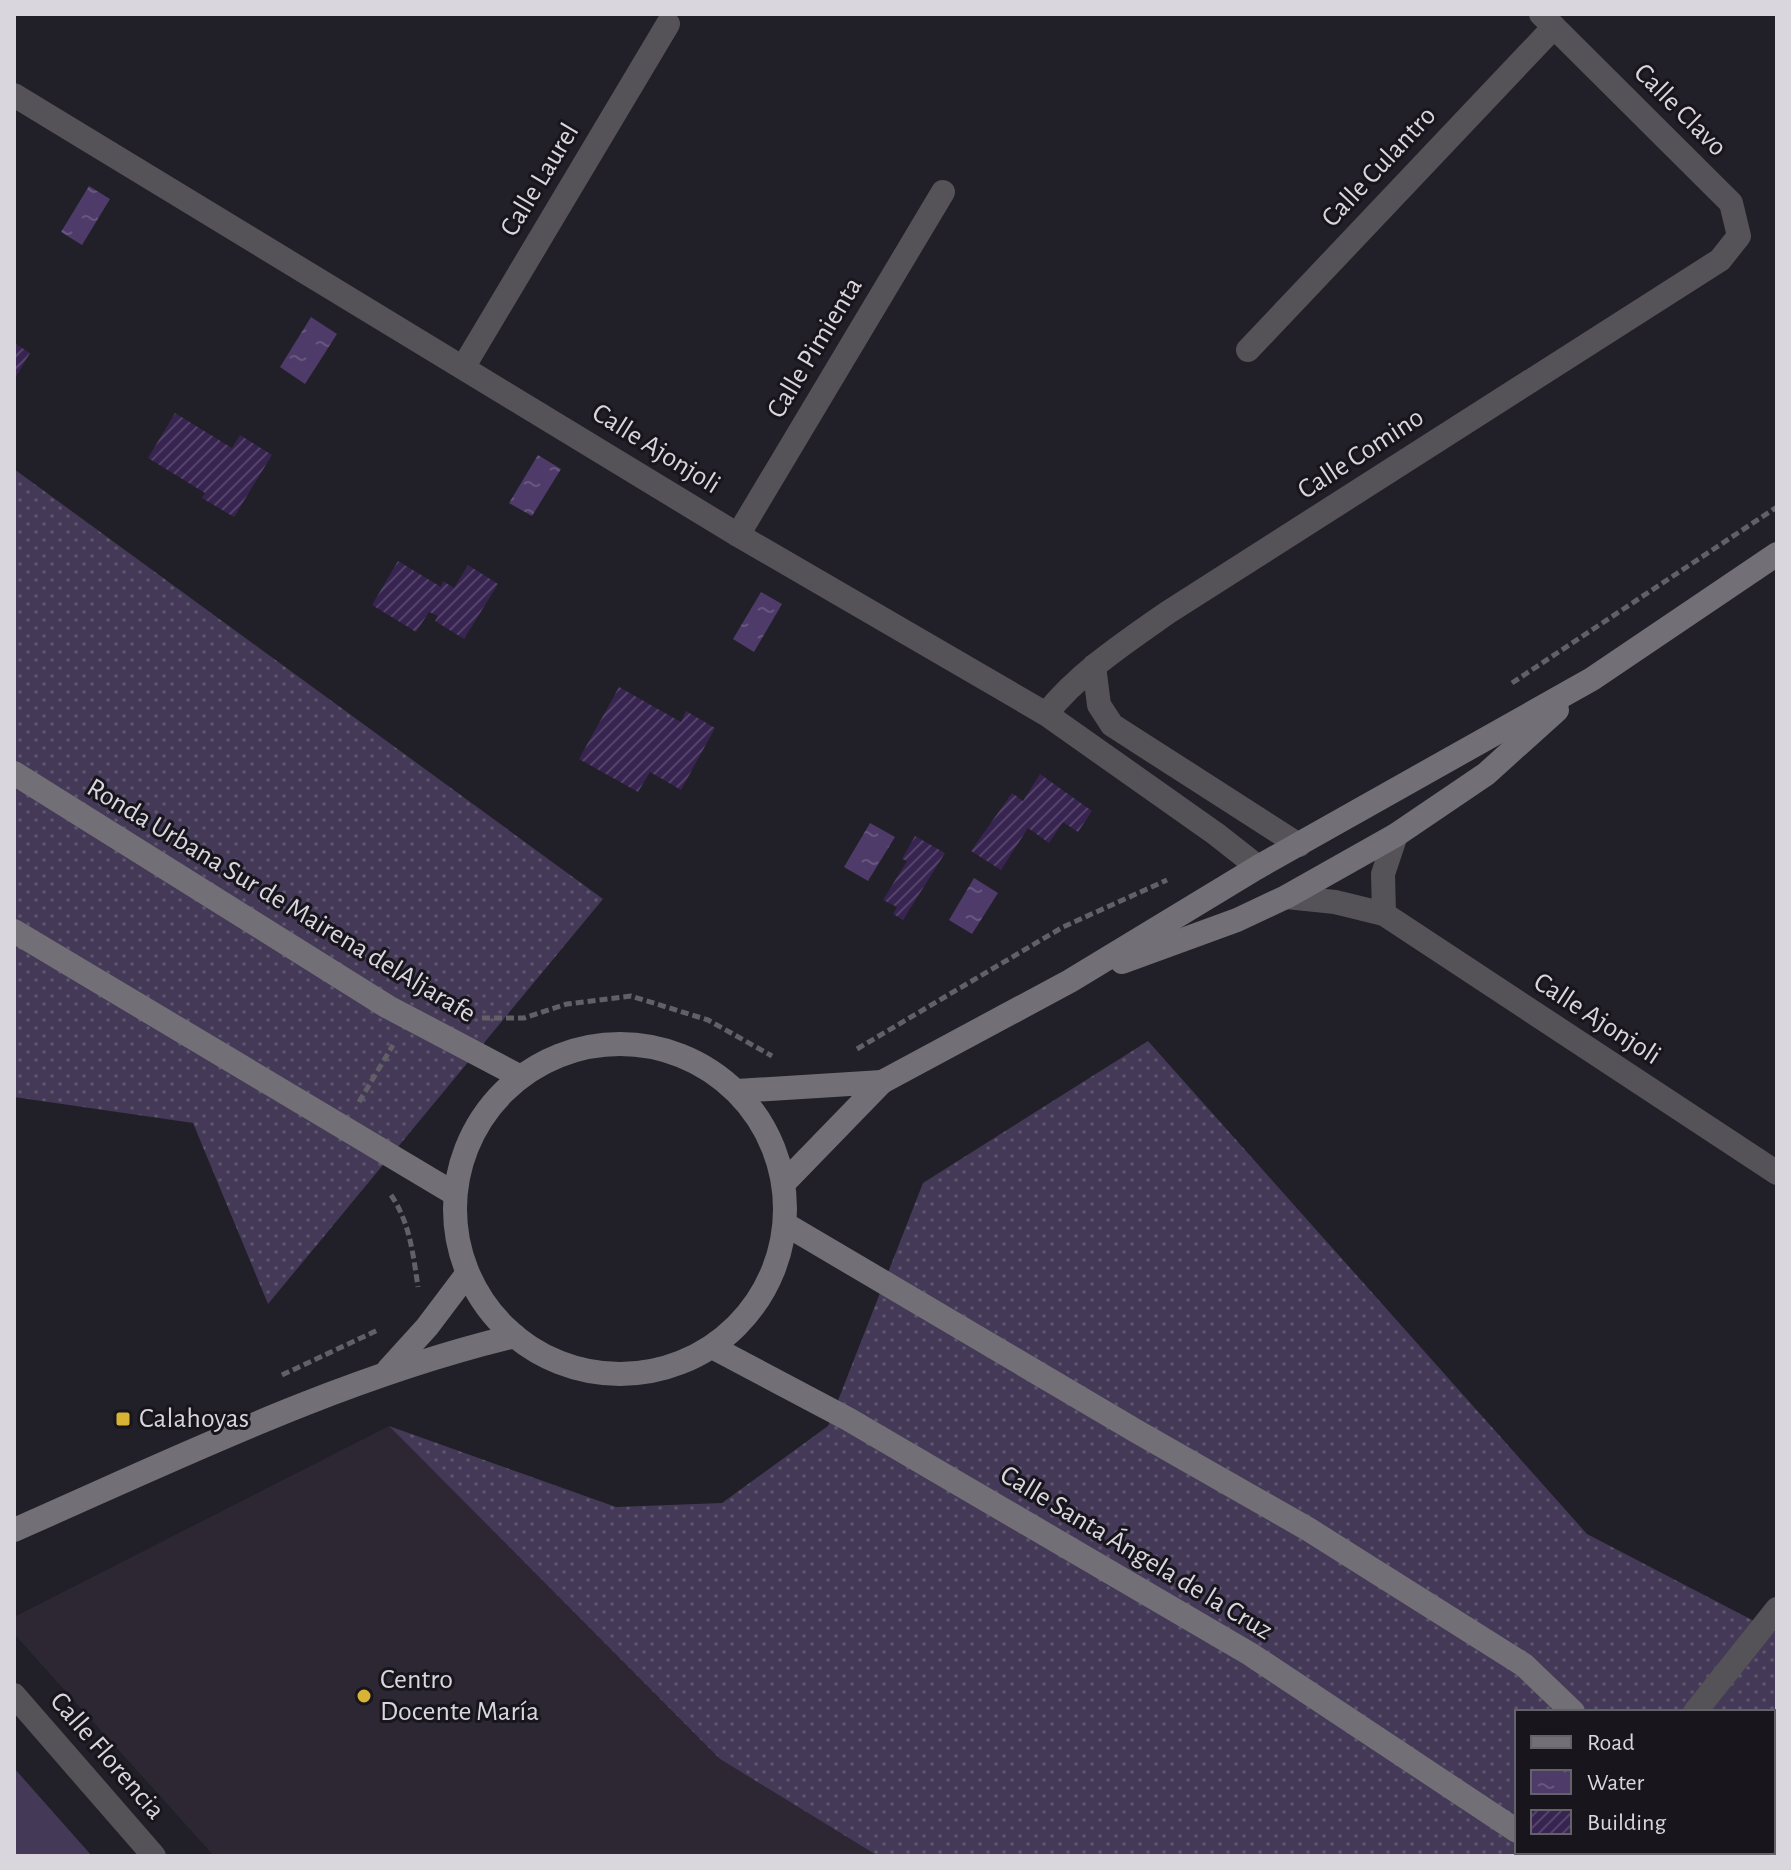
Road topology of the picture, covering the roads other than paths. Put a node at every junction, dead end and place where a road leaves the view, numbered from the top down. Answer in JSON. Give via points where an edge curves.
{"nodes":[{"id":1,"x":1547,"y":20,"type":"edge"},
{"id":2,"x":668,"y":24,"type":"dead end"},
{"id":3,"x":14,"y":95,"type":"edge"},
{"id":4,"x":943,"y":192,"type":"dead end"},
{"id":5,"x":1720,"y":260,"type":"joint"},
{"id":6,"x":1248,"y":350,"type":"dead end"},
{"id":7,"x":464,"y":366,"type":"junction"},
{"id":8,"x":738,"y":535,"type":"junction"},
{"id":9,"x":1777,"y":554,"type":"edge"},
{"id":10,"x":1094,"y":666,"type":"junction"},
{"id":11,"x":1592,"y":679,"type":"junction"},
{"id":12,"x":1046,"y":714,"type":"junction"},
{"id":13,"x":14,"y":773,"type":"edge"},
{"id":14,"x":1396,"y":835,"type":"junction"},
{"id":15,"x":1299,"y":845,"type":"junction"},
{"id":16,"x":1258,"y":867,"type":"junction"},
{"id":17,"x":1286,"y":897,"type":"junction"},
{"id":18,"x":1384,"y":914,"type":"junction"},
{"id":19,"x":14,"y":931,"type":"edge"},
{"id":20,"x":1070,"y":981,"type":"junction"},
{"id":21,"x":519,"y":1076,"type":"junction"},
{"id":22,"x":882,"y":1082,"type":"junction"},
{"id":23,"x":737,"y":1091,"type":"junction"},
{"id":24,"x":1777,"y":1173,"type":"edge"},
{"id":25,"x":784,"y":1183,"type":"junction"},
{"id":26,"x":455,"y":1194,"type":"junction"},
{"id":27,"x":785,"y":1224,"type":"junction"},
{"id":28,"x":467,"y":1274,"type":"junction"},
{"id":29,"x":515,"y":1336,"type":"junction"},
{"id":30,"x":712,"y":1347,"type":"junction"},
{"id":31,"x":387,"y":1372,"type":"junction"},
{"id":32,"x":14,"y":1530,"type":"edge"},
{"id":33,"x":1777,"y":1609,"type":"edge"},
{"id":34,"x":14,"y":1695,"type":"edge"},
{"id":35,"x":1571,"y":1710,"type":"edge"},
{"id":36,"x":1697,"y":1710,"type":"edge"},
{"id":37,"x":1515,"y":1830,"type":"edge"},
{"id":38,"x":154,"y":1856,"type":"edge"}],
"edges":[{"from":1,"to":5,"type":"street","name":"Calle Clavo","via":[[1731,203],[1739,236]]},
{"from":1,"to":6,"type":"street","name":"Calle Culantro"},
{"from":2,"to":7,"type":"street","name":"Calle Laurel"},
{"from":3,"to":7,"type":"street","name":"Calle Ajonjoli"},
{"from":4,"to":8,"type":"street","name":"Calle Pimienta"},
{"from":5,"to":10,"type":"street","name":"Calle Comino","via":[[1167,613]]},
{"from":7,"to":8,"type":"street","name":"Calle Ajonjoli"},
{"from":8,"to":12,"type":"street","name":"Calle Ajonjoli"},
{"from":9,"to":11,"type":"main road"},
{"from":10,"to":12,"type":"street","name":"Calle Comino"},
{"from":10,"to":15,"type":"street","via":[[1099,705],[1112,725]]},
{"from":11,"to":14,"type":"main road","via":[[1486,774]]},
{"from":11,"to":15,"type":"main road"},
{"from":12,"to":16,"type":"street","name":"Calle Ajonjoli"},
{"from":13,"to":21,"type":"main road","name":"Ronda Urbana Sur de Mairena delAljarafe","via":[[408,1019]]},
{"from":14,"to":17,"type":"main road"},
{"from":14,"to":18,"type":"street","via":[[1383,874]]},
{"from":15,"to":16,"type":"main road"},
{"from":16,"to":20,"type":"main road"},
{"from":17,"to":18,"type":"street","name":"Calle Ajonjoli"},
{"from":17,"to":20,"type":"main road"},
{"from":18,"to":24,"type":"street","name":"Calle Ajonjoli"},
{"from":19,"to":26,"type":"main road"},
{"from":20,"to":22,"type":"main road"},
{"from":21,"to":23,"type":"main road","via":[[572,1049],[631,1042],[689,1057]]},
{"from":21,"to":26,"type":"main road","via":[[487,1108],[464,1149]]},
{"from":22,"to":23,"type":"main road"},
{"from":22,"to":25,"type":"main road"},
{"from":23,"to":25,"type":"main road","via":[[768,1133]]},
{"from":25,"to":27,"type":"main road"},
{"from":26,"to":28,"type":"main road","via":[[456,1235]]},
{"from":27,"to":30,"type":"main road","via":[[774,1272],[749,1314]]},
{"from":27,"to":35,"type":"main road","via":[[1322,1538],[1524,1665]]},
{"from":28,"to":29,"type":"main road","via":[[487,1308]]},
{"from":28,"to":31,"type":"main road"},
{"from":29,"to":30,"type":"main road","via":[[561,1363],[612,1375],[664,1369]]},
{"from":29,"to":31,"type":"main road"},
{"from":30,"to":37,"type":"main road","name":"Calle Santa Ángela de la Cruz","via":[[848,1419],[1250,1654]]},
{"from":31,"to":32,"type":"main road"},
{"from":33,"to":36,"type":"street"},
{"from":34,"to":38,"type":"street","name":"Calle Florencia"}]}
